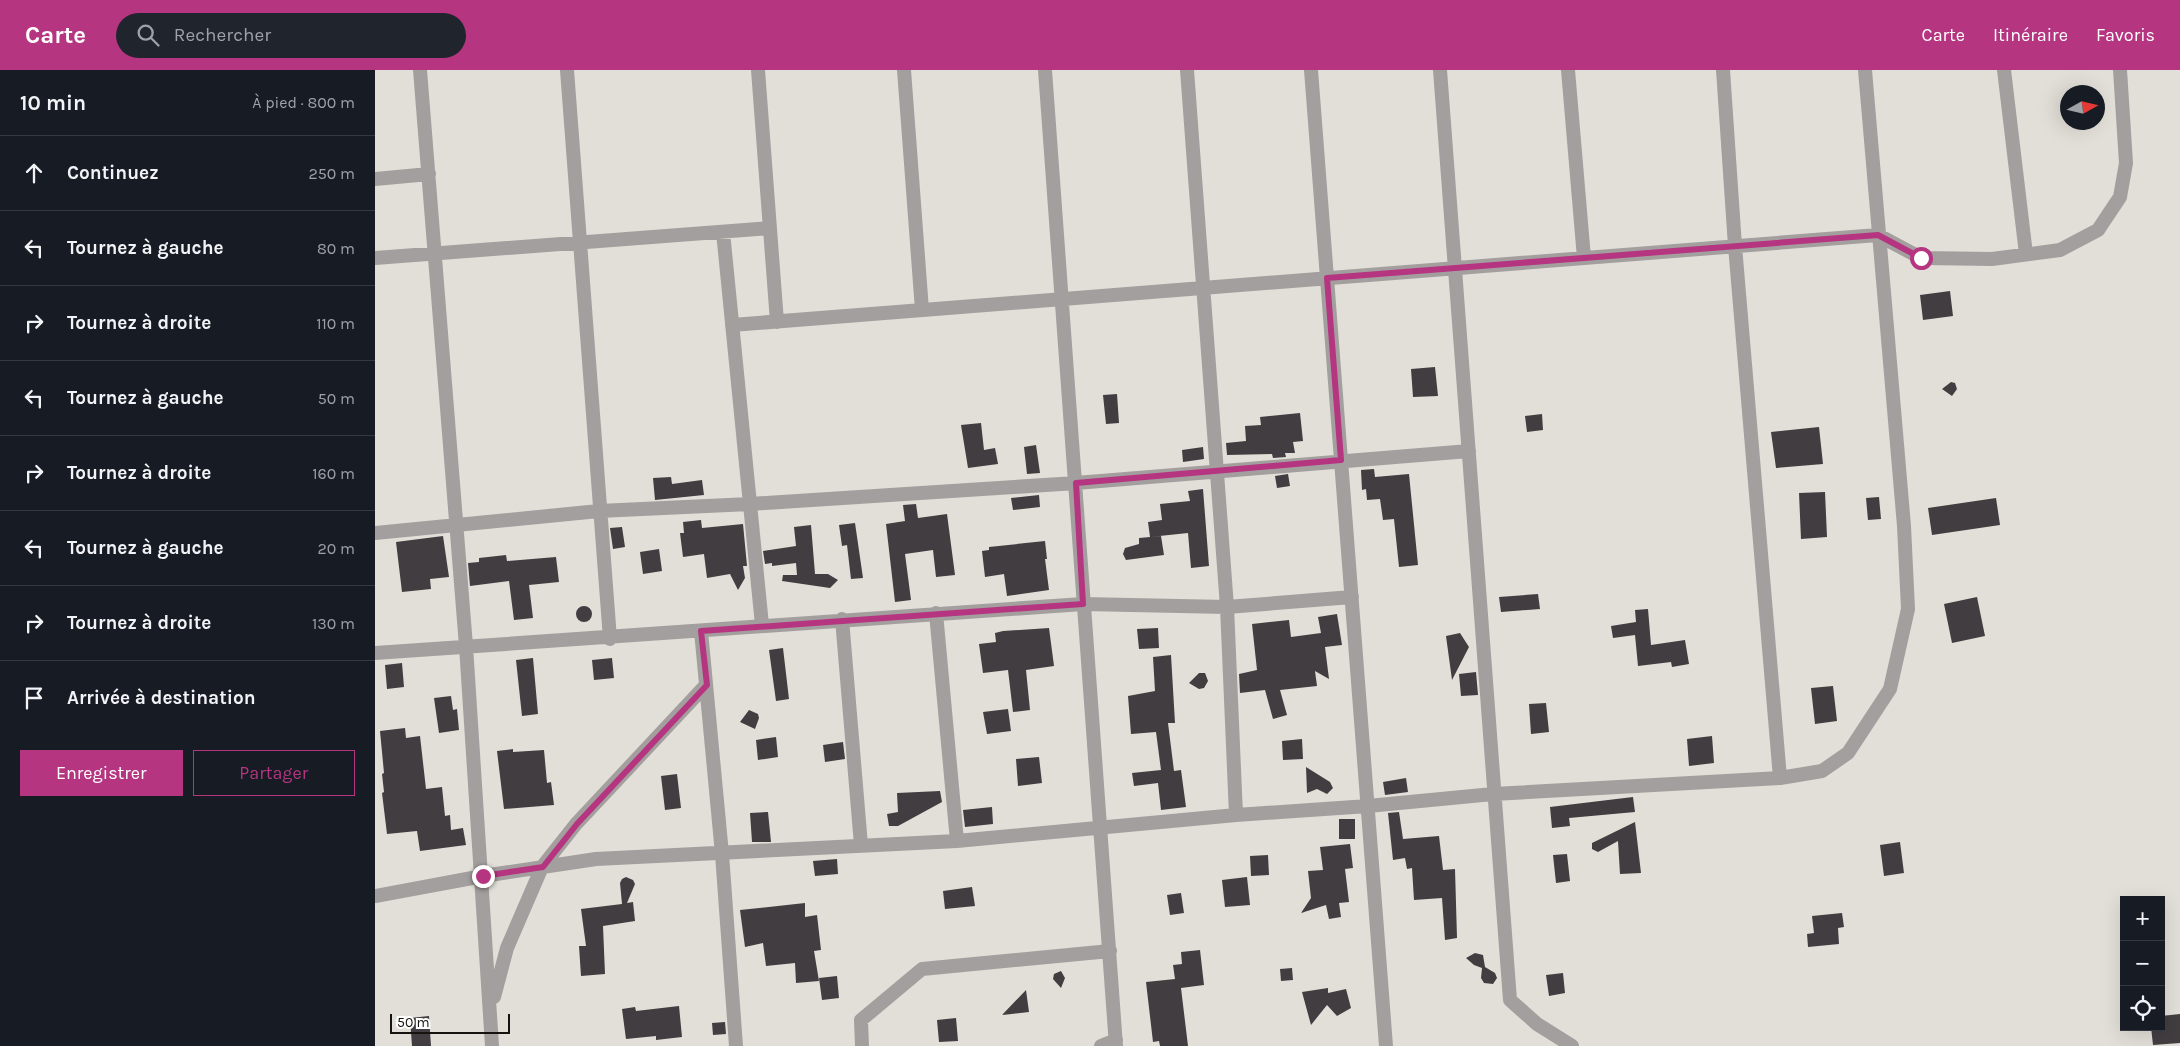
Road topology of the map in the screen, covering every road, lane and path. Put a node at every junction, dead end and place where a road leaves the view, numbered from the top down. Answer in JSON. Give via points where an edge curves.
{"nodes":[{"id":1,"x":420,"y":70,"type":"edge"},
{"id":2,"x":567,"y":70,"type":"edge"},
{"id":3,"x":758,"y":70,"type":"edge"},
{"id":4,"x":904,"y":70,"type":"edge"},
{"id":5,"x":1045,"y":70,"type":"edge"},
{"id":6,"x":1187,"y":70,"type":"edge"},
{"id":7,"x":1311,"y":70,"type":"edge"},
{"id":8,"x":1440,"y":70,"type":"edge"},
{"id":9,"x":1568,"y":70,"type":"edge"},
{"id":10,"x":1723,"y":70,"type":"edge"},
{"id":11,"x":1865,"y":70,"type":"edge"},
{"id":12,"x":2004,"y":70,"type":"edge"},
{"id":13,"x":2120,"y":70,"type":"edge"},
{"id":14,"x":429,"y":174,"type":"junction"},
{"id":15,"x":375,"y":179,"type":"edge"},
{"id":16,"x":770,"y":228,"type":"junction"},
{"id":17,"x":723,"y":232,"type":"junction"},
{"id":18,"x":1878,"y":235,"type":"junction"},
{"id":19,"x":581,"y":242,"type":"junction"},
{"id":20,"x":1735,"y":246,"type":"junction"},
{"id":21,"x":435,"y":253,"type":"junction"},
{"id":22,"x":2026,"y":254,"type":"junction"},
{"id":23,"x":375,"y":258,"type":"edge"},
{"id":24,"x":1584,"y":258,"type":"junction"},
{"id":25,"x":1455,"y":268,"type":"junction"},
{"id":26,"x":1327,"y":278,"type":"junction"},
{"id":27,"x":1203,"y":288,"type":"junction"},
{"id":28,"x":1061,"y":299,"type":"junction"},
{"id":29,"x":921,"y":310,"type":"junction"},
{"id":30,"x":777,"y":322,"type":"junction"},
{"id":31,"x":732,"y":325,"type":"junction"},
{"id":32,"x":1469,"y":451,"type":"junction"},
{"id":33,"x":1341,"y":460,"type":"junction"},
{"id":34,"x":1217,"y":472,"type":"junction"},
{"id":35,"x":1076,"y":483,"type":"junction"},
{"id":36,"x":750,"y":504,"type":"junction"},
{"id":37,"x":599,"y":511,"type":"junction"},
{"id":38,"x":455,"y":525,"type":"junction"},
{"id":39,"x":375,"y":533,"type":"edge"},
{"id":40,"x":1352,"y":597,"type":"junction"},
{"id":41,"x":1083,"y":604,"type":"junction"},
{"id":42,"x":1227,"y":607,"type":"junction"},
{"id":43,"x":936,"y":613,"type":"junction"},
{"id":44,"x":842,"y":619,"type":"junction"},
{"id":45,"x":762,"y":625,"type":"junction"},
{"id":46,"x":701,"y":631,"type":"junction"},
{"id":47,"x":610,"y":639,"type":"junction"},
{"id":48,"x":466,"y":646,"type":"junction"},
{"id":49,"x":375,"y":653,"type":"edge"},
{"id":50,"x":707,"y":685,"type":"junction"},
{"id":51,"x":1780,"y":778,"type":"junction"},
{"id":52,"x":1493,"y":794,"type":"junction"},
{"id":53,"x":1368,"y":806,"type":"junction"},
{"id":54,"x":1236,"y":815,"type":"junction"},
{"id":55,"x":1101,"y":828,"type":"junction"},
{"id":56,"x":957,"y":841,"type":"junction"},
{"id":57,"x":861,"y":845,"type":"junction"},
{"id":58,"x":722,"y":854,"type":"junction"},
{"id":59,"x":543,"y":867,"type":"junction"},
{"id":60,"x":483,"y":876,"type":"junction"},
{"id":61,"x":375,"y":896,"type":"edge"},
{"id":62,"x":1110,"y":951,"type":"junction"},
{"id":63,"x":491,"y":1011,"type":"junction"},
{"id":64,"x":1116,"y":1043,"type":"edge"},
{"id":65,"x":492,"y":1046,"type":"edge"},
{"id":66,"x":736,"y":1046,"type":"edge"},
{"id":67,"x":862,"y":1046,"type":"edge"},
{"id":68,"x":1101,"y":1046,"type":"edge"},
{"id":69,"x":1386,"y":1046,"type":"edge"},
{"id":70,"x":1572,"y":1046,"type":"edge"}],
"edges":[{"from":1,"to":14,"type":"street"},
{"from":2,"to":19,"type":"street"},
{"from":3,"to":16,"type":"street"},
{"from":4,"to":29,"type":"street"},
{"from":5,"to":28,"type":"street"},
{"from":6,"to":27,"type":"street"},
{"from":7,"to":26,"type":"street"},
{"from":8,"to":25,"type":"street"},
{"from":9,"to":24,"type":"street"},
{"from":10,"to":20,"type":"street"},
{"from":11,"to":18,"type":"street"},
{"from":12,"to":22,"type":"street"},
{"from":13,"to":22,"type":"street","via":[[2126,163],[2120,196],[2098,230],[2060,250]]},
{"from":14,"to":15,"type":"street"},
{"from":14,"to":21,"type":"street"},
{"from":16,"to":17,"type":"street"},
{"from":16,"to":30,"type":"street"},
{"from":17,"to":19,"type":"street"},
{"from":17,"to":31,"type":"street"},
{"from":18,"to":20,"type":"street"},
{"from":18,"to":22,"type":"street","via":[[1921,258],[1992,259]]},
{"from":18,"to":51,"type":"street","via":[[1904,526],[1908,609],[1890,689],[1848,753],[1822,771]]},
{"from":19,"to":21,"type":"street"},
{"from":19,"to":37,"type":"street"},
{"from":20,"to":24,"type":"street"},
{"from":20,"to":51,"type":"street"},
{"from":21,"to":23,"type":"street"},
{"from":21,"to":38,"type":"street"},
{"from":24,"to":25,"type":"street"},
{"from":25,"to":26,"type":"street"},
{"from":25,"to":32,"type":"street"},
{"from":26,"to":27,"type":"street"},
{"from":26,"to":33,"type":"street"},
{"from":27,"to":28,"type":"street"},
{"from":27,"to":34,"type":"street"},
{"from":28,"to":29,"type":"street"},
{"from":28,"to":35,"type":"street"},
{"from":29,"to":30,"type":"street"},
{"from":30,"to":31,"type":"street"},
{"from":31,"to":36,"type":"street"},
{"from":32,"to":33,"type":"street"},
{"from":32,"to":52,"type":"street"},
{"from":33,"to":34,"type":"street"},
{"from":33,"to":40,"type":"street"},
{"from":34,"to":35,"type":"street"},
{"from":34,"to":42,"type":"street"},
{"from":35,"to":36,"type":"street"},
{"from":35,"to":41,"type":"street"},
{"from":36,"to":37,"type":"street"},
{"from":36,"to":45,"type":"street"},
{"from":37,"to":38,"type":"street"},
{"from":37,"to":47,"type":"street"},
{"from":38,"to":39,"type":"street"},
{"from":38,"to":48,"type":"street"},
{"from":40,"to":42,"type":"street"},
{"from":40,"to":53,"type":"street"},
{"from":41,"to":42,"type":"street"},
{"from":41,"to":43,"type":"street"},
{"from":41,"to":55,"type":"street"},
{"from":42,"to":54,"type":"street"},
{"from":43,"to":44,"type":"street"},
{"from":43,"to":56,"type":"street"},
{"from":44,"to":45,"type":"street"},
{"from":44,"to":57,"type":"street"},
{"from":45,"to":46,"type":"street"},
{"from":46,"to":47,"type":"street"},
{"from":46,"to":50,"type":"street"},
{"from":47,"to":48,"type":"street"},
{"from":48,"to":49,"type":"street"},
{"from":48,"to":60,"type":"street"},
{"from":50,"to":58,"type":"street"},
{"from":50,"to":59,"type":"street","via":[[577,824]]},
{"from":51,"to":52,"type":"street"},
{"from":52,"to":53,"type":"street"},
{"from":52,"to":70,"type":"street","via":[[1510,1000],[1537,1024]]},
{"from":53,"to":54,"type":"street"},
{"from":53,"to":69,"type":"street"},
{"from":54,"to":55,"type":"street"},
{"from":55,"to":56,"type":"street"},
{"from":55,"to":62,"type":"street"},
{"from":56,"to":57,"type":"street"},
{"from":57,"to":58,"type":"street"},
{"from":58,"to":59,"type":"street","via":[[596,859]]},
{"from":58,"to":66,"type":"street"},
{"from":59,"to":60,"type":"street"},
{"from":59,"to":63,"type":"street","via":[[507,948]]},
{"from":60,"to":61,"type":"street"},
{"from":60,"to":63,"type":"street"},
{"from":62,"to":64,"type":"street"},
{"from":62,"to":67,"type":"street","via":[[922,969],[861,1020]]},
{"from":63,"to":65,"type":"street"},
{"from":64,"to":68,"type":"street"}]}
